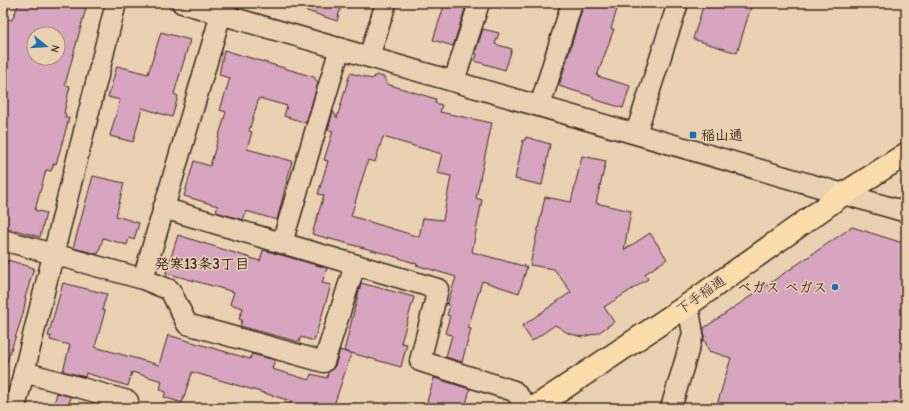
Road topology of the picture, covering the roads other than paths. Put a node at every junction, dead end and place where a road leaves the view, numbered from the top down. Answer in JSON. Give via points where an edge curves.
{"nodes":[{"id":1,"x":116,"y":3,"type":"edge"},
{"id":2,"x":182,"y":3,"type":"edge"},
{"id":3,"x":386,"y":3,"type":"edge"},
{"id":4,"x":480,"y":3,"type":"edge"},
{"id":5,"x":572,"y":3,"type":"edge"},
{"id":6,"x":678,"y":3,"type":"edge"},
{"id":7,"x":221,"y":14,"type":"junction"},
{"id":8,"x":340,"y":48,"type":"junction"},
{"id":9,"x":369,"y":57,"type":"junction"},
{"id":10,"x":454,"y":81,"type":"junction"},
{"id":11,"x":540,"y":106,"type":"junction"},
{"id":12,"x":636,"y":133,"type":"junction"},
{"id":13,"x":906,"y":154,"type":"edge"},
{"id":14,"x":845,"y":193,"type":"junction"},
{"id":15,"x":164,"y":208,"type":"junction"},
{"id":16,"x":906,"y":212,"type":"edge"},
{"id":17,"x":3,"y":240,"type":"edge"},
{"id":18,"x":282,"y":243,"type":"junction"},
{"id":19,"x":54,"y":254,"type":"junction"},
{"id":20,"x":355,"y":264,"type":"junction"},
{"id":21,"x":143,"y":279,"type":"junction"},
{"id":22,"x":688,"y":304,"type":"junction"},
{"id":23,"x":24,"y":372,"type":"junction"},
{"id":24,"x":15,"y":408,"type":"edge"},
{"id":25,"x":127,"y":408,"type":"edge"},
{"id":26,"x":529,"y":408,"type":"edge"},
{"id":27,"x":534,"y":408,"type":"edge"},
{"id":28,"x":671,"y":408,"type":"edge"}],
"edges":[{"from":1,"to":19,"type":"street"},
{"from":2,"to":7,"type":"street"},
{"from":3,"to":9,"type":"street"},
{"from":4,"to":10,"type":"street"},
{"from":5,"to":11,"type":"street"},
{"from":6,"to":12,"type":"street"},
{"from":7,"to":8,"type":"street"},
{"from":7,"to":15,"type":"street"},
{"from":8,"to":9,"type":"street"},
{"from":8,"to":18,"type":"street"},
{"from":9,"to":10,"type":"street"},
{"from":10,"to":11,"type":"street"},
{"from":11,"to":12,"type":"street"},
{"from":12,"to":14,"type":"street"},
{"from":13,"to":14,"type":"main road","name":"下手稲通"},
{"from":14,"to":16,"type":"street"},
{"from":14,"to":22,"type":"main road","name":"下手稲通"},
{"from":15,"to":18,"type":"street"},
{"from":15,"to":21,"type":"street"},
{"from":17,"to":19,"type":"street"},
{"from":18,"to":20,"type":"street"},
{"from":19,"to":21,"type":"street"},
{"from":19,"to":23,"type":"street"},
{"from":20,"to":21,"type":"street","via":[[324,362],[187,324],[170,290]]},
{"from":20,"to":26,"type":"street","via":[[438,290],[420,361],[514,391]]},
{"from":22,"to":27,"type":"main road","name":"下手稲通"},
{"from":22,"to":28,"type":"street","via":[[693,334]]},
{"from":23,"to":24,"type":"street"},
{"from":23,"to":25,"type":"street","via":[[128,401]]}]}
